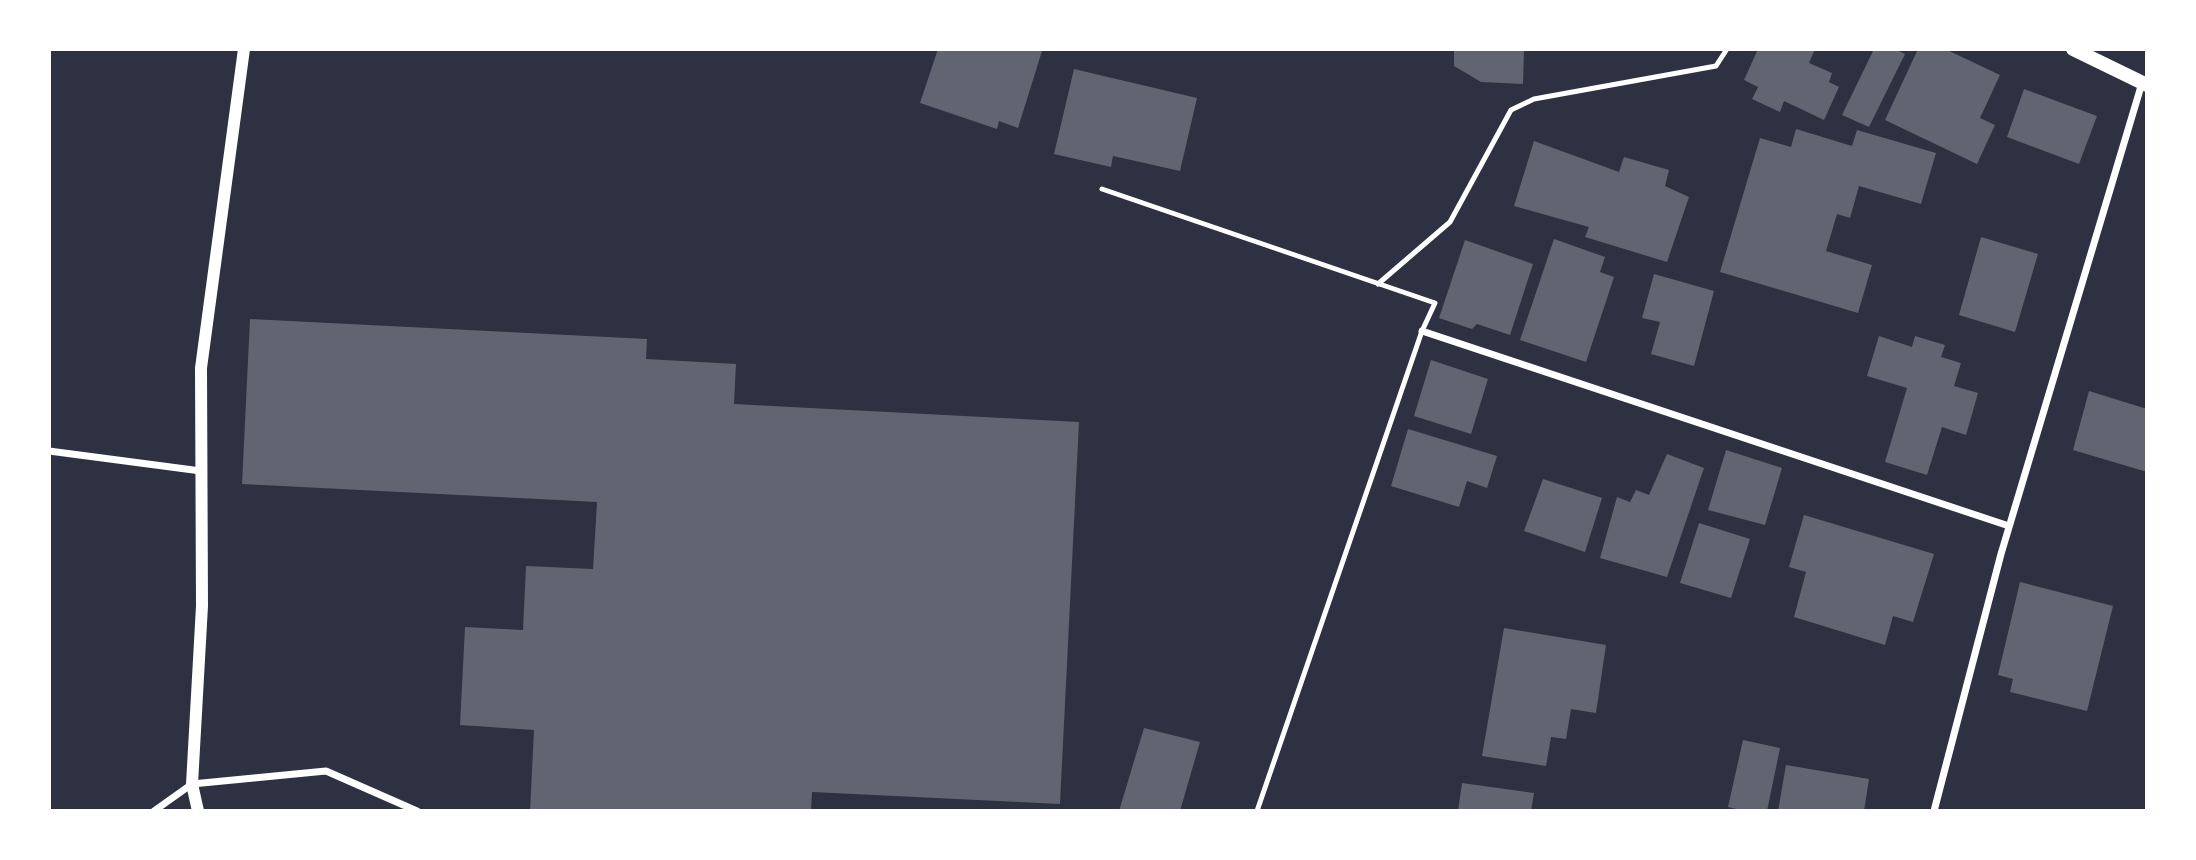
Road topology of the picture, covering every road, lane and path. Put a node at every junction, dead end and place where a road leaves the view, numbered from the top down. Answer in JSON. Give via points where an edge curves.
{"nodes":[{"id":1,"x":244,"y":49,"type":"edge"},
{"id":2,"x":1727,"y":49,"type":"edge"},
{"id":3,"x":2073,"y":49,"type":"edge"},
{"id":4,"x":2145,"y":84,"type":"edge"},
{"id":5,"x":1102,"y":190,"type":"dead end"},
{"id":6,"x":1378,"y":284,"type":"junction"},
{"id":7,"x":1422,"y":331,"type":"junction"},
{"id":8,"x":49,"y":451,"type":"edge"},
{"id":9,"x":201,"y":471,"type":"junction"},
{"id":10,"x":2009,"y":526,"type":"junction"},
{"id":11,"x":192,"y":784,"type":"junction"},
{"id":12,"x":154,"y":811,"type":"edge"},
{"id":13,"x":198,"y":811,"type":"edge"},
{"id":14,"x":417,"y":811,"type":"edge"},
{"id":15,"x":1257,"y":811,"type":"edge"},
{"id":16,"x":1934,"y":811,"type":"edge"}],
"edges":[{"from":1,"to":9,"type":"street","via":[[201,368]]},
{"from":2,"to":6,"type":"lane","via":[[1716,66],[1534,99],[1511,110],[1450,222]]},
{"from":3,"to":4,"type":"main road"},
{"from":4,"to":10,"type":"street"},
{"from":5,"to":6,"type":"lane"},
{"from":6,"to":7,"type":"lane","via":[[1435,303]]},
{"from":7,"to":10,"type":"street"},
{"from":7,"to":15,"type":"lane"},
{"from":8,"to":9,"type":"street"},
{"from":9,"to":11,"type":"street","via":[[202,606]]},
{"from":10,"to":16,"type":"street"},
{"from":11,"to":12,"type":"street"},
{"from":11,"to":13,"type":"street"},
{"from":11,"to":14,"type":"street","via":[[326,771]]}]}
